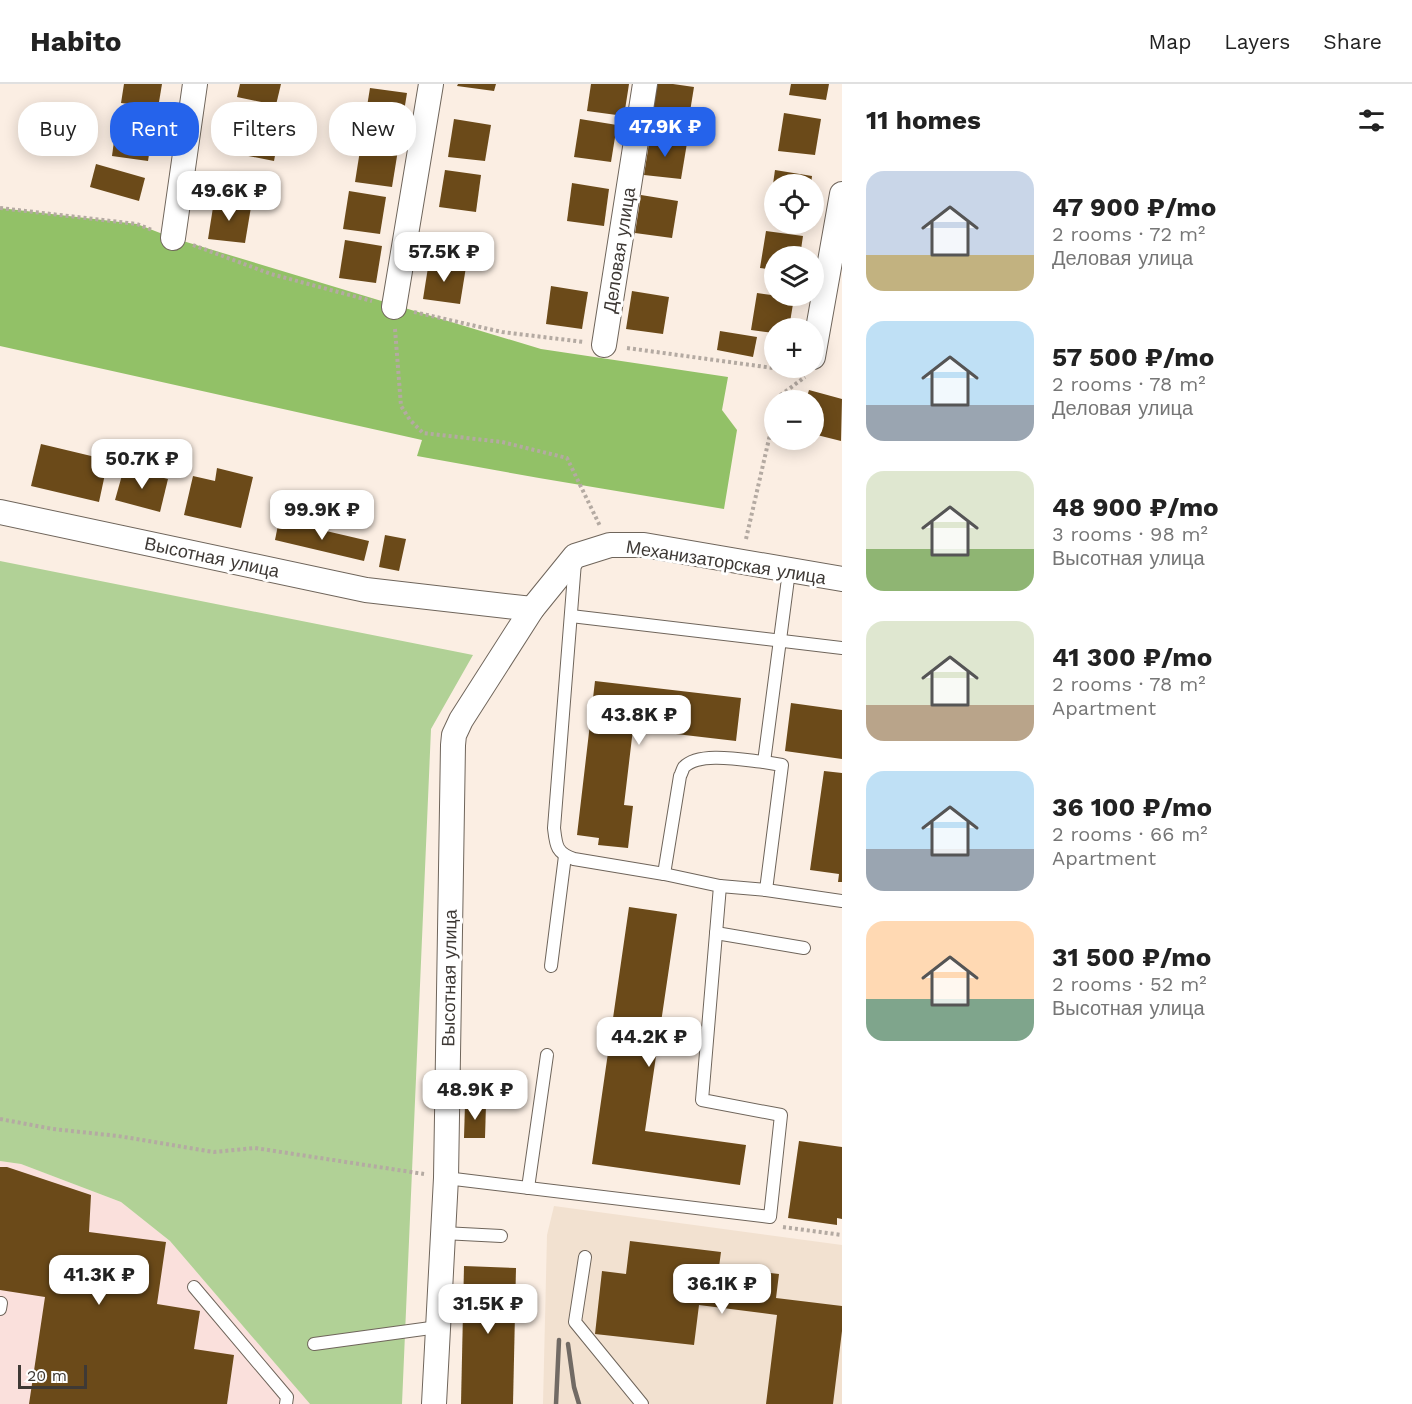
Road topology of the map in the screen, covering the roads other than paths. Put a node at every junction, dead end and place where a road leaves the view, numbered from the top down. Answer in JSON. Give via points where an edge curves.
{"nodes":[{"id":1,"x":195,"y":84,"type":"edge"},
{"id":2,"x":431,"y":84,"type":"edge"},
{"id":3,"x":645,"y":84,"type":"edge"},
{"id":4,"x":842,"y":194,"type":"edge"},
{"id":5,"x":173,"y":238,"type":"dead end"},
{"id":6,"x":394,"y":307,"type":"road end"},
{"id":7,"x":820,"y":318,"type":"edge"},
{"id":8,"x":604,"y":345,"type":"dead end"},
{"id":9,"x":0,"y":512,"type":"edge"},
{"id":10,"x":575,"y":556,"type":"junction"},
{"id":11,"x":789,"y":571,"type":"junction"},
{"id":12,"x":842,"y":579,"type":"edge"},
{"id":13,"x":532,"y":609,"type":"junction"},
{"id":14,"x":571,"y":616,"type":"junction"},
{"id":15,"x":780,"y":640,"type":"junction"},
{"id":16,"x":842,"y":648,"type":"edge"},
{"id":17,"x":764,"y":762,"type":"junction"},
{"id":18,"x":565,"y":856,"type":"junction"},
{"id":19,"x":664,"y":874,"type":"junction"},
{"id":20,"x":720,"y":886,"type":"junction"},
{"id":21,"x":766,"y":890,"type":"junction"},
{"id":22,"x":842,"y":901,"type":"edge"},
{"id":23,"x":716,"y":933,"type":"junction"},
{"id":24,"x":804,"y":948,"type":"dead end"},
{"id":25,"x":551,"y":966,"type":"dead end"},
{"id":26,"x":547,"y":1054,"type":"dead end"},
{"id":27,"x":446,"y":1178,"type":"junction"},
{"id":28,"x":528,"y":1188,"type":"junction"},
{"id":29,"x":443,"y":1233,"type":"junction"},
{"id":30,"x":501,"y":1236,"type":"dead end"},
{"id":31,"x":585,"y":1257,"type":"dead end"},
{"id":32,"x":194,"y":1287,"type":"dead end"},
{"id":33,"x":438,"y":1327,"type":"junction"},
{"id":34,"x":314,"y":1344,"type":"dead end"},
{"id":35,"x":286,"y":1404,"type":"edge"},
{"id":36,"x":434,"y":1404,"type":"edge"},
{"id":37,"x":642,"y":1404,"type":"edge"}],
"edges":[{"from":1,"to":5,"type":"street"},
{"from":2,"to":6,"type":"street"},
{"from":3,"to":8,"type":"street","name":"Деловая улица"},
{"from":4,"to":7,"type":"street"},
{"from":9,"to":13,"type":"street","name":"Высотная улица","via":[[366,590]]},
{"from":10,"to":11,"type":"street","name":"Механизаторская улица","via":[[610,545],[644,545]]},
{"from":10,"to":13,"type":"street","name":"Высотная улица"},
{"from":10,"to":14,"type":"lane"},
{"from":11,"to":12,"type":"street","name":"Механизаторская улица"},
{"from":11,"to":15,"type":"lane"},
{"from":13,"to":27,"type":"street","name":"Высотная улица","via":[[454,735]]},
{"from":14,"to":15,"type":"lane"},
{"from":14,"to":18,"type":"lane","via":[[554,828],[558,849]]},
{"from":15,"to":16,"type":"lane"},
{"from":15,"to":17,"type":"lane"},
{"from":17,"to":19,"type":"lane","via":[[712,757],[693,761],[684,768]]},
{"from":17,"to":21,"type":"lane","via":[[782,765]]},
{"from":18,"to":19,"type":"lane"},
{"from":18,"to":25,"type":"lane"},
{"from":19,"to":20,"type":"lane"},
{"from":20,"to":21,"type":"lane"},
{"from":20,"to":23,"type":"lane"},
{"from":21,"to":22,"type":"lane"},
{"from":23,"to":24,"type":"lane"},
{"from":23,"to":28,"type":"lane","via":[[702,1100],[781,1115],[770,1217]]},
{"from":26,"to":28,"type":"lane"},
{"from":27,"to":28,"type":"lane"},
{"from":27,"to":29,"type":"street","name":"Высотная улица"},
{"from":29,"to":30,"type":"lane"},
{"from":29,"to":33,"type":"street","name":"Высотная улица"},
{"from":31,"to":37,"type":"lane","via":[[575,1322]]},
{"from":32,"to":35,"type":"lane","via":[[287,1397]]},
{"from":33,"to":34,"type":"lane"},
{"from":33,"to":36,"type":"street","name":"Высотная улица"}]}
